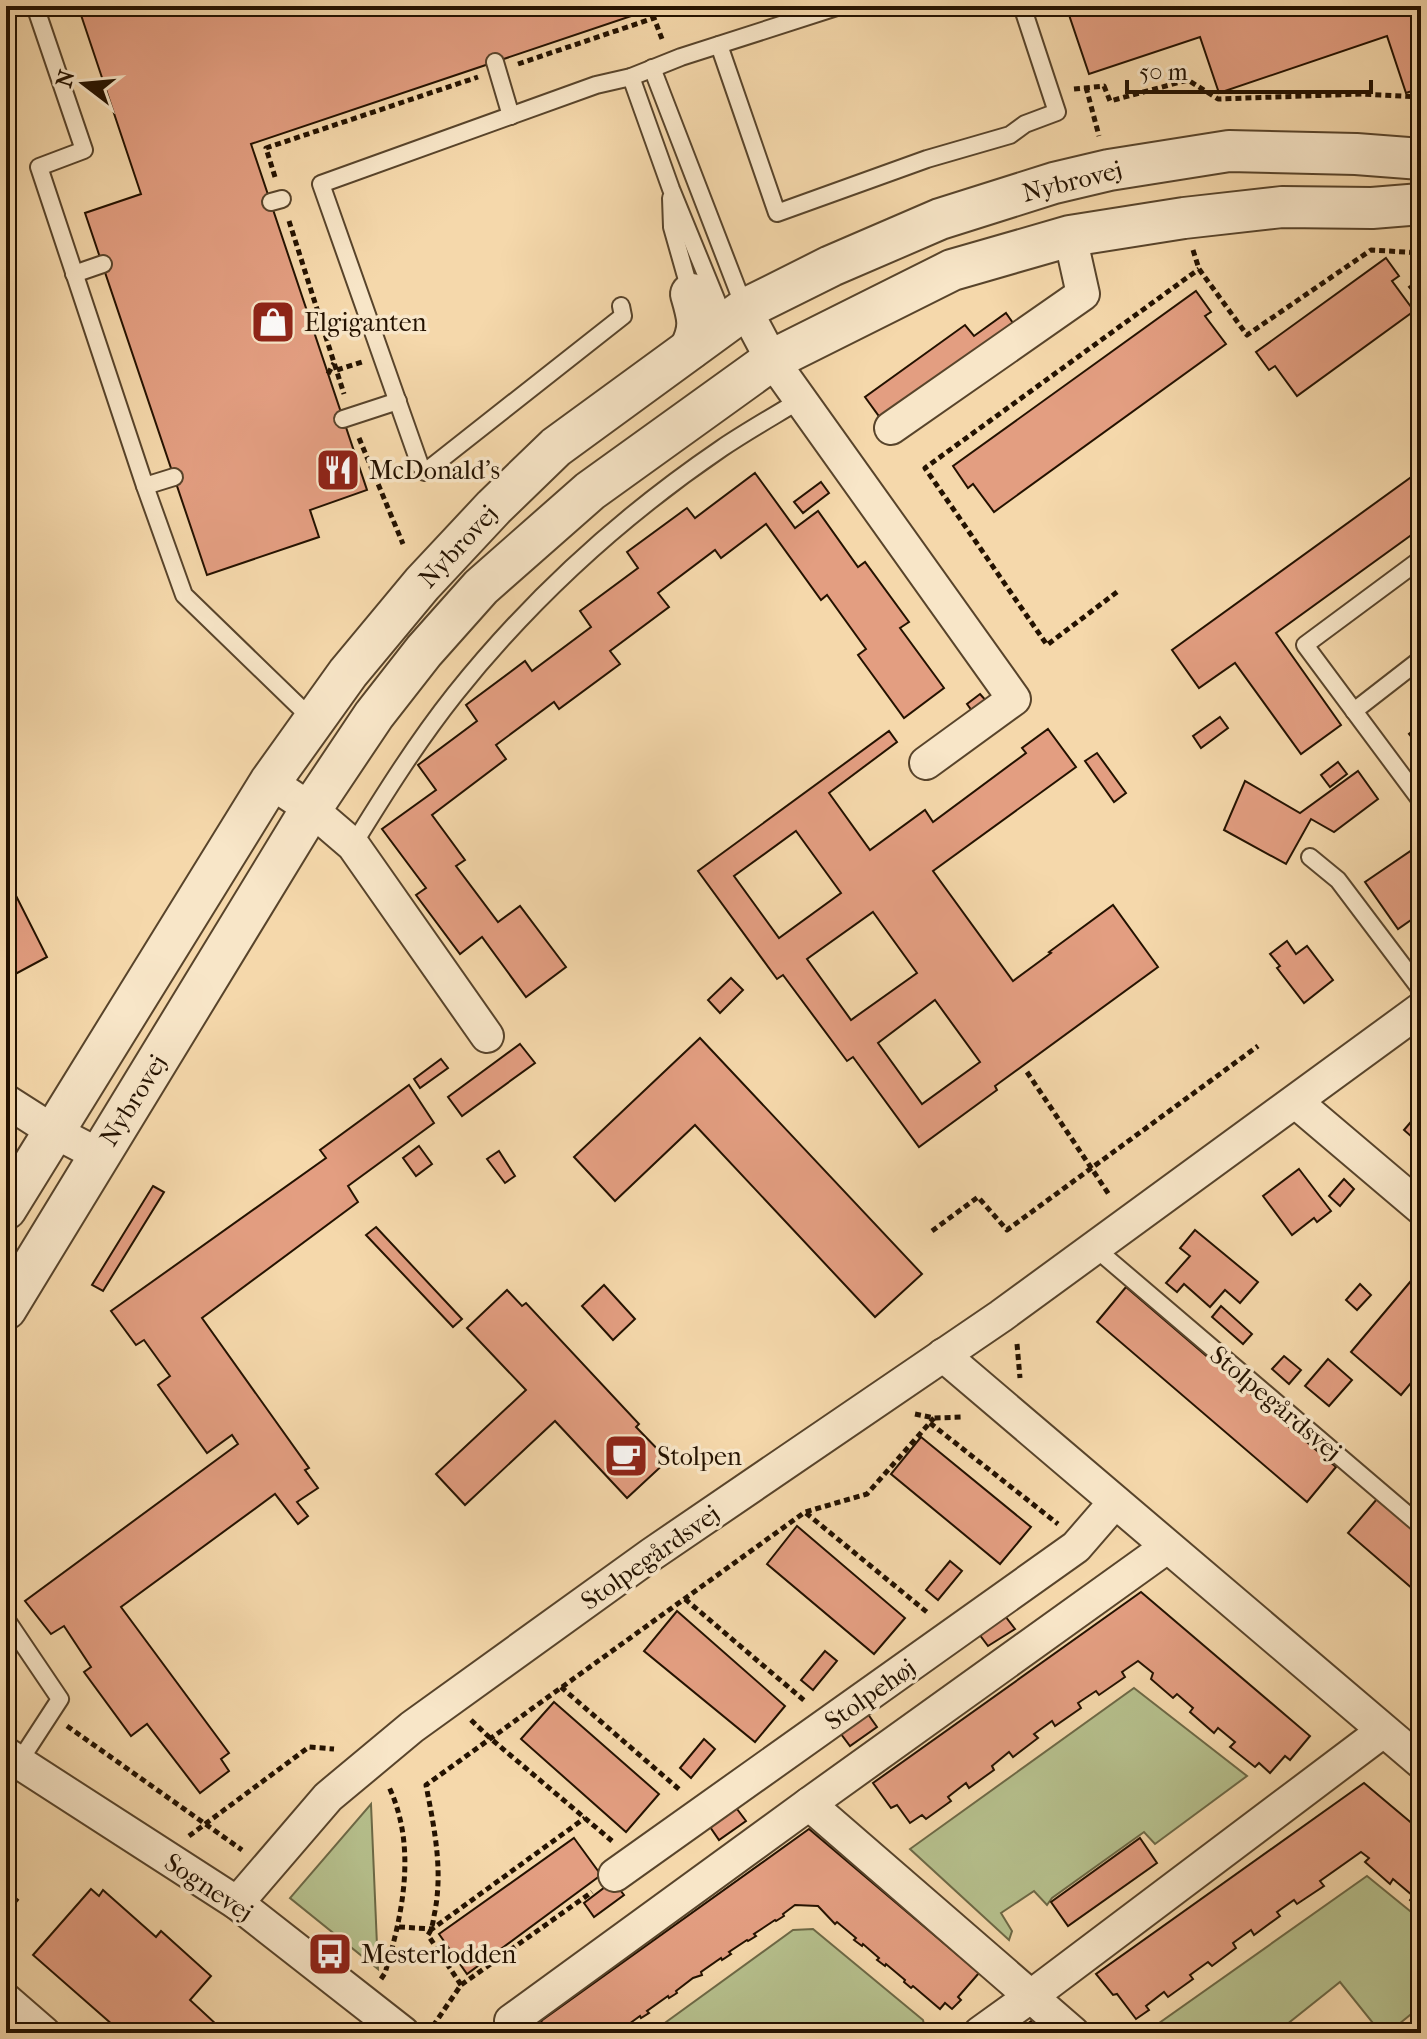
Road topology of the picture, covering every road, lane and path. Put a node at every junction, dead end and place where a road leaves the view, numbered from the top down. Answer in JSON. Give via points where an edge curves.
{"nodes":[{"id":1,"x":35,"y":6,"type":"edge"},
{"id":2,"x":840,"y":6,"type":"edge"},
{"id":3,"x":1022,"y":6,"type":"edge"},
{"id":4,"x":719,"y":45,"type":"junction"},
{"id":5,"x":495,"y":62,"type":"dead end"},
{"id":6,"x":652,"y":68,"type":"junction"},
{"id":7,"x":631,"y":77,"type":"junction"},
{"id":8,"x":1421,"y":97,"type":"edge"},
{"id":9,"x":388,"y":98,"type":"dead end"},
{"id":10,"x":385,"y":108,"type":"dead end"},
{"id":11,"x":511,"y":116,"type":"junction"},
{"id":12,"x":1421,"y":159,"type":"edge"},
{"id":13,"x":1109,"y":170,"type":"junction"},
{"id":14,"x":1054,"y":183,"type":"junction"},
{"id":15,"x":671,"y":189,"type":"junction"},
{"id":16,"x":1421,"y":204,"type":"edge"},
{"id":17,"x":1184,"y":218,"type":"junction"},
{"id":18,"x":1070,"y":236,"type":"junction"},
{"id":19,"x":887,"y":242,"type":"junction"},
{"id":20,"x":1421,"y":253,"type":"edge"},
{"id":21,"x":103,"y":264,"type":"dead end"},
{"id":22,"x":1199,"y":269,"type":"junction"},
{"id":23,"x":74,"y":274,"type":"junction"},
{"id":24,"x":691,"y":294,"type":"joint"},
{"id":25,"x":621,"y":306,"type":"dead end"},
{"id":26,"x":745,"y":334,"type":"junction"},
{"id":27,"x":690,"y":349,"type":"junction"},
{"id":28,"x":334,"y":362,"type":"dead end"},
{"id":29,"x":328,"y":374,"type":"dead end"},
{"id":30,"x":800,"y":400,"type":"junction"},
{"id":31,"x":398,"y":401,"type":"junction"},
{"id":32,"x":343,"y":419,"type":"dead end"},
{"id":33,"x":891,"y":428,"type":"dead end"},
{"id":34,"x":375,"y":476,"type":"dead end"},
{"id":35,"x":174,"y":477,"type":"dead end"},
{"id":36,"x":145,"y":486,"type":"junction"},
{"id":37,"x":403,"y":544,"type":"dead end"},
{"id":38,"x":1421,"y":559,"type":"edge"},
{"id":39,"x":1117,"y":592,"type":"dead end"},
{"id":40,"x":1421,"y":659,"type":"edge"},
{"id":41,"x":1354,"y":711,"type":"junction"},
{"id":42,"x":314,"y":721,"type":"junction"},
{"id":43,"x":926,"y":763,"type":"dead end"},
{"id":44,"x":270,"y":782,"type":"junction"},
{"id":45,"x":1421,"y":801,"type":"edge"},
{"id":46,"x":311,"y":809,"type":"junction"},
{"id":47,"x":353,"y":845,"type":"junction"},
{"id":48,"x":1310,"y":857,"type":"dead end"},
{"id":49,"x":1421,"y":990,"type":"edge"},
{"id":50,"x":1421,"y":1009,"type":"edge"},
{"id":51,"x":487,"y":1036,"type":"dead end"},
{"id":52,"x":1258,"y":1046,"type":"dead end"},
{"id":53,"x":1027,"y":1072,"type":"dead end"},
{"id":54,"x":6,"y":1101,"type":"edge"},
{"id":55,"x":1296,"y":1102,"type":"junction"},
{"id":56,"x":53,"y":1131,"type":"junction"},
{"id":57,"x":99,"y":1155,"type":"junction"},
{"id":58,"x":1092,"y":1169,"type":"junction"},
{"id":59,"x":1421,"y":1208,"type":"edge"},
{"id":60,"x":6,"y":1209,"type":"edge"},
{"id":61,"x":1128,"y":1224,"type":"junction"},
{"id":62,"x":932,"y":1231,"type":"dead end"},
{"id":63,"x":1095,"y":1248,"type":"junction"},
{"id":64,"x":1014,"y":1307,"type":"junction"},
{"id":65,"x":6,"y":1309,"type":"edge"},
{"id":66,"x":943,"y":1355,"type":"junction"},
{"id":67,"x":871,"y":1404,"type":"junction"},
{"id":68,"x":932,"y":1420,"type":"junction"},
{"id":69,"x":1018,"y":1420,"type":"junction"},
{"id":70,"x":1115,"y":1502,"type":"junction"},
{"id":71,"x":805,"y":1512,"type":"junction"},
{"id":72,"x":1421,"y":1526,"type":"edge"},
{"id":73,"x":1081,"y":1542,"type":"junction"},
{"id":74,"x":1167,"y":1547,"type":"junction"},
{"id":75,"x":685,"y":1599,"type":"junction"},
{"id":76,"x":6,"y":1619,"type":"edge"},
{"id":77,"x":954,"y":1634,"type":"junction"},
{"id":78,"x":561,"y":1687,"type":"junction"},
{"id":79,"x":50,"y":1714,"type":"junction"},
{"id":80,"x":830,"y":1723,"type":"junction"},
{"id":81,"x":1383,"y":1731,"type":"junction"},
{"id":82,"x":490,"y":1738,"type":"junction"},
{"id":83,"x":12,"y":1758,"type":"edge"},
{"id":84,"x":370,"y":1762,"type":"junction"},
{"id":85,"x":1421,"y":1762,"type":"edge"},
{"id":86,"x":809,"y":1804,"type":"junction"},
{"id":87,"x":704,"y":1812,"type":"junction"},
{"id":88,"x":585,"y":1818,"type":"junction"},
{"id":89,"x":206,"y":1825,"type":"junction"},
{"id":90,"x":162,"y":1855,"type":"junction"},
{"id":91,"x":269,"y":1868,"type":"junction"},
{"id":92,"x":626,"y":1868,"type":"junction"},
{"id":93,"x":237,"y":1903,"type":"junction"},
{"id":94,"x":399,"y":1927,"type":"junction"},
{"id":95,"x":432,"y":1929,"type":"junction"},
{"id":96,"x":461,"y":1985,"type":"junction"},
{"id":97,"x":1030,"y":1997,"type":"junction"},
{"id":98,"x":6,"y":2000,"type":"edge"},
{"id":99,"x":366,"y":2004,"type":"junction"},
{"id":100,"x":511,"y":2021,"type":"dead end"},
{"id":101,"x":44,"y":2033,"type":"edge"},
{"id":102,"x":403,"y":2033,"type":"edge"},
{"id":103,"x":427,"y":2033,"type":"edge"},
{"id":104,"x":980,"y":2033,"type":"edge"},
{"id":105,"x":1073,"y":2033,"type":"edge"}],
"edges":[{"from":1,"to":23,"type":"lane","via":[[84,150],[39,167]]},
{"from":2,"to":4,"type":"lane"},
{"from":3,"to":4,"type":"lane","via":[[1057,112],[1010,135],[777,213]]},
{"from":4,"to":6,"type":"lane"},
{"from":5,"to":11,"type":"lane"},
{"from":6,"to":7,"type":"lane"},
{"from":6,"to":26,"type":"lane"},
{"from":7,"to":11,"type":"lane"},
{"from":7,"to":15,"type":"lane"},
{"from":8,"to":13,"type":"path","via":[[1218,99],[1188,80],[1110,101],[1104,86],[1086,87]]},
{"from":9,"to":10,"type":"path"},
{"from":11,"to":31,"type":"lane","via":[[321,184]]},
{"from":12,"to":13,"type":"street","name":"Nybrovej","via":[[1229,151]]},
{"from":13,"to":14,"type":"street","name":"Nybrovej"},
{"from":14,"to":18,"type":"street"},
{"from":14,"to":19,"type":"street","name":"Nybrovej","via":[[940,219]]},
{"from":15,"to":24,"type":"lane","via":[[672,227]]},
{"from":15,"to":26,"type":"lane"},
{"from":16,"to":17,"type":"street","name":"Nybrovej","via":[[1282,207]]},
{"from":17,"to":18,"type":"street","name":"Nybrovej"},
{"from":17,"to":22,"type":"path"},
{"from":18,"to":26,"type":"street","name":"Nybrovej"},
{"from":18,"to":33,"type":"street","name":"Nybrovej","via":[[1083,294]]},
{"from":19,"to":26,"type":"street","name":"Nybrovej","via":[[831,266]]},
{"from":19,"to":26,"type":"street","via":[[868,268],[773,315],[768,340]]},
{"from":20,"to":22,"type":"path","via":[[1371,250],[1247,335]]},
{"from":21,"to":23,"type":"lane"},
{"from":22,"to":39,"type":"path","via":[[925,468],[1047,645]]},
{"from":23,"to":36,"type":"lane"},
{"from":24,"to":27,"type":"street","via":[[699,320]]},
{"from":25,"to":31,"type":"lane","via":[[623,316],[425,472]]},
{"from":26,"to":27,"type":"street","name":"Nybrovej"},
{"from":26,"to":30,"type":"street"},
{"from":26,"to":46,"type":"street","name":"Nybrovej","via":[[595,462],[590,491],[481,587],[424,651]]},
{"from":27,"to":42,"type":"street","name":"Nybrovej","via":[[556,447],[494,507],[422,584]]},
{"from":28,"to":29,"type":"path"},
{"from":30,"to":43,"type":"street","via":[[1014,699]]},
{"from":30,"to":47,"type":"lane","via":[[649,501],[580,560],[456,694],[401,767]]},
{"from":31,"to":32,"type":"lane"},
{"from":34,"to":37,"type":"path"},
{"from":35,"to":36,"type":"lane"},
{"from":36,"to":42,"type":"lane","via":[[184,595]]},
{"from":38,"to":41,"type":"lane","via":[[1305,645]]},
{"from":40,"to":41,"type":"lane"},
{"from":41,"to":45,"type":"lane"},
{"from":42,"to":44,"type":"street","name":"Nybrovej"},
{"from":44,"to":46,"type":"street"},
{"from":44,"to":56,"type":"street","name":"Nybrovej"},
{"from":46,"to":47,"type":"street"},
{"from":46,"to":57,"type":"street","name":"Nybrovej"},
{"from":47,"to":51,"type":"street"},
{"from":48,"to":49,"type":"lane","via":[[1338,880]]},
{"from":50,"to":55,"type":"street","name":"Stolpegårdsvej"},
{"from":52,"to":58,"type":"path"},
{"from":53,"to":58,"type":"path"},
{"from":54,"to":56,"type":"street"},
{"from":55,"to":59,"type":"street"},
{"from":55,"to":61,"type":"street","name":"Stolpegårdsvej"},
{"from":56,"to":57,"type":"street"},
{"from":56,"to":60,"type":"street","name":"Nybrovej"},
{"from":57,"to":65,"type":"street","name":"Nybrovej"},
{"from":58,"to":61,"type":"path"},
{"from":58,"to":62,"type":"path","via":[[1007,1230],[978,1197]]},
{"from":61,"to":63,"type":"street","name":"Stolpegårdsvej"},
{"from":63,"to":64,"type":"street","name":"Stolpegårdsvej"},
{"from":63,"to":72,"type":"lane","name":"Stolpegårdsvej"},
{"from":64,"to":66,"type":"street","name":"Stolpegårdsvej"},
{"from":64,"to":69,"type":"path"},
{"from":66,"to":67,"type":"street","name":"Stolpegårdsvej"},
{"from":66,"to":69,"type":"street"},
{"from":67,"to":68,"type":"path"},
{"from":67,"to":84,"type":"street","name":"Stolpegårdsvej","via":[[652,1554]]},
{"from":68,"to":69,"type":"path"},
{"from":68,"to":71,"type":"path","via":[[867,1494]]},
{"from":68,"to":73,"type":"path"},
{"from":69,"to":70,"type":"street"},
{"from":70,"to":73,"type":"street","name":"Stolpehøj"},
{"from":70,"to":74,"type":"street"},
{"from":71,"to":75,"type":"path"},
{"from":71,"to":77,"type":"path"},
{"from":73,"to":77,"type":"street","name":"Stolpehøj"},
{"from":74,"to":81,"type":"street"},
{"from":74,"to":86,"type":"street","name":"Stolpehøj"},
{"from":75,"to":78,"type":"path"},
{"from":75,"to":80,"type":"path"},
{"from":76,"to":79,"type":"lane","via":[[60,1699]]},
{"from":77,"to":80,"type":"street","name":"Stolpehøj"},
{"from":78,"to":82,"type":"path"},
{"from":78,"to":87,"type":"path"},
{"from":79,"to":83,"type":"lane"},
{"from":79,"to":89,"type":"path"},
{"from":80,"to":87,"type":"street","name":"Stolpehøj"},
{"from":81,"to":85,"type":"street"},
{"from":81,"to":97,"type":"street"},
{"from":82,"to":88,"type":"path"},
{"from":82,"to":95,"type":"path","via":[[426,1785],[439,1888]]},
{"from":83,"to":90,"type":"street","name":"Sognevej"},
{"from":84,"to":89,"type":"path","via":[[309,1747]]},
{"from":84,"to":91,"type":"street","name":"Stolpegårdsvej","via":[[328,1797]]},
{"from":84,"to":94,"type":"path","via":[[387,1782],[402,1831],[405,1885]]},
{"from":86,"to":97,"type":"street"},
{"from":86,"to":100,"type":"street","name":"Stolpehøj"},
{"from":87,"to":92,"type":"street","name":"Stolpehøj"},
{"from":88,"to":92,"type":"path"},
{"from":88,"to":95,"type":"path"},
{"from":89,"to":90,"type":"path"},
{"from":89,"to":91,"type":"path"},
{"from":90,"to":93,"type":"street","name":"Sognevej"},
{"from":91,"to":93,"type":"street","name":"Stolpegårdsvej"},
{"from":92,"to":96,"type":"path"},
{"from":93,"to":99,"type":"street","name":"Sognevej"},
{"from":94,"to":95,"type":"path"},
{"from":94,"to":99,"type":"path","via":[[385,1973]]},
{"from":95,"to":96,"type":"path","via":[[428,1935]]},
{"from":96,"to":103,"type":"path"},
{"from":97,"to":104,"type":"street"},
{"from":97,"to":105,"type":"street"},
{"from":98,"to":101,"type":"street"},
{"from":99,"to":102,"type":"street","name":"Sognevej"}]}
